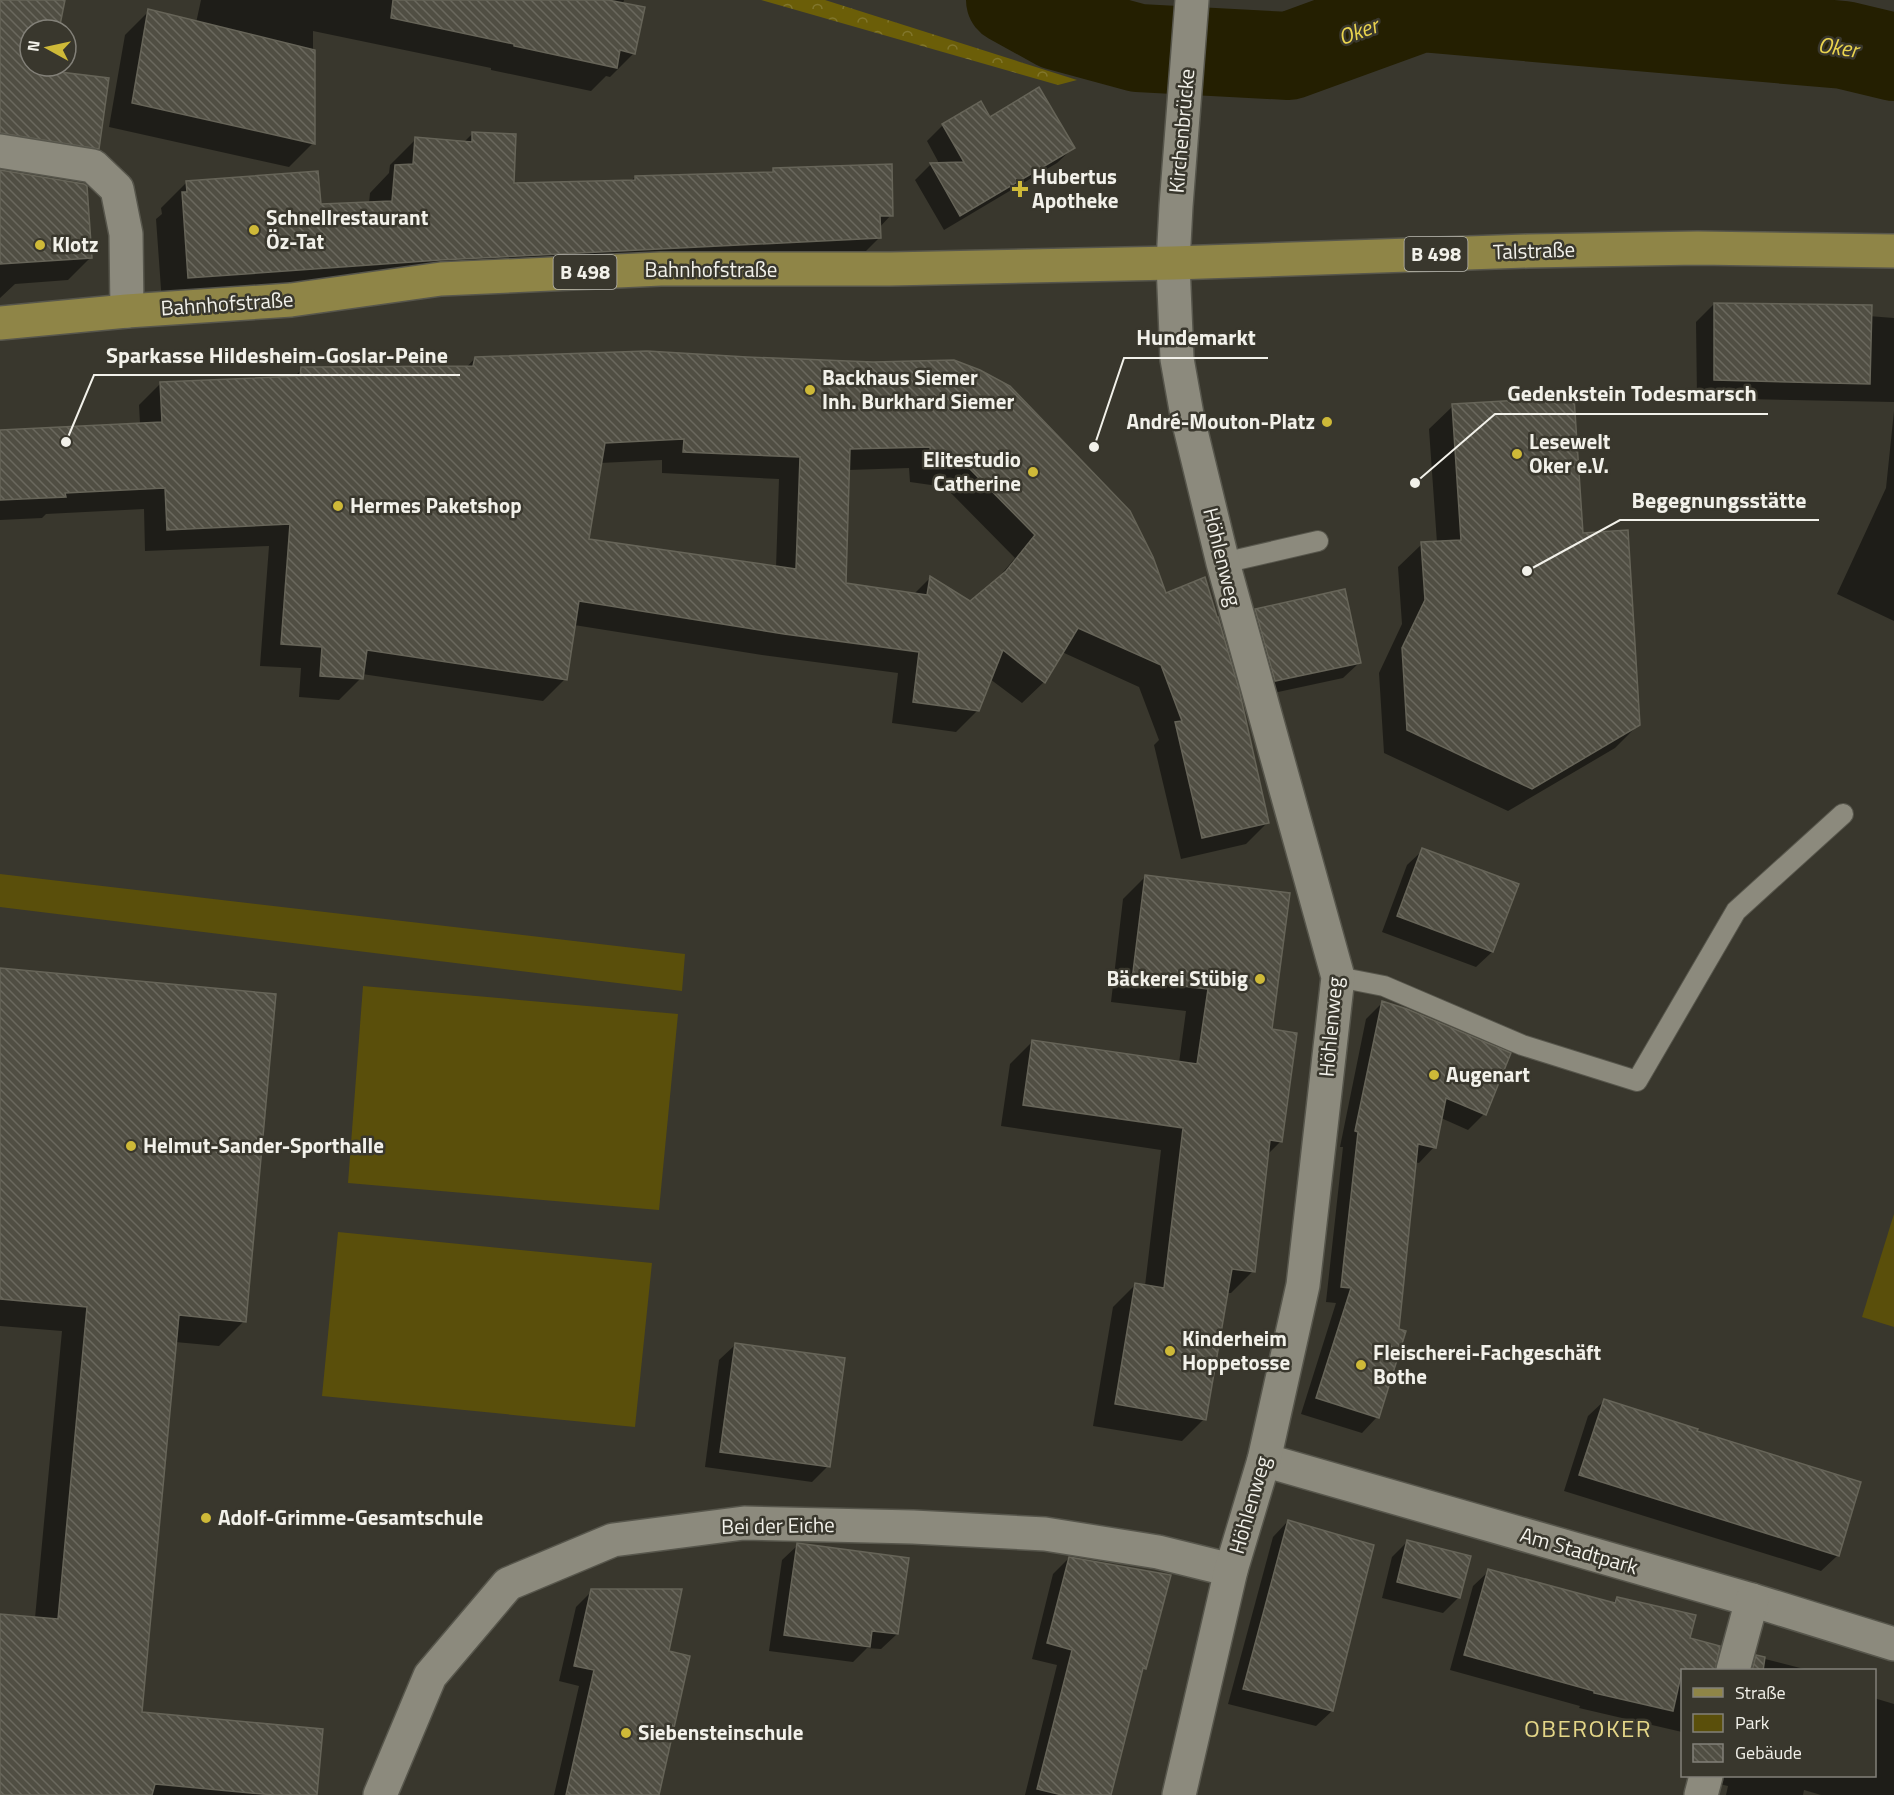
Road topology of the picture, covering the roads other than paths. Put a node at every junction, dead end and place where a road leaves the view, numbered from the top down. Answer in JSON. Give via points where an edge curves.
{"nodes":[{"id":1,"x":1192,"y":0,"type":"edge"},
{"id":2,"x":0,"y":151,"type":"edge"},
{"id":3,"x":1894,"y":251,"type":"edge"},
{"id":4,"x":1173,"y":263,"type":"junction"},
{"id":5,"x":127,"y":311,"type":"junction"},
{"id":6,"x":0,"y":324,"type":"edge"},
{"id":7,"x":1318,"y":541,"type":"dead end"},
{"id":8,"x":1223,"y":563,"type":"junction"},
{"id":9,"x":1843,"y":814,"type":"dead end"},
{"id":10,"x":1338,"y":976,"type":"junction"},
{"id":11,"x":1264,"y":1460,"type":"junction"},
{"id":12,"x":1231,"y":1570,"type":"junction"},
{"id":13,"x":1752,"y":1600,"type":"junction"},
{"id":14,"x":1894,"y":1644,"type":"edge"},
{"id":15,"x":1734,"y":1669,"type":"edge"},
{"id":16,"x":1706,"y":1777,"type":"edge"},
{"id":17,"x":380,"y":1795,"type":"edge"},
{"id":18,"x":1179,"y":1795,"type":"edge"},
{"id":19,"x":1701,"y":1795,"type":"edge"}],
"edges":[{"from":1,"to":4,"type":"street","name":"Kirchenbrücke"},
{"from":2,"to":5,"type":"street","via":[[93,166],[117,189],[126,234]]},
{"from":3,"to":4,"type":"main road","name":"Talstraße","number":"B 498","via":[[1698,248]]},
{"from":4,"to":5,"type":"main road","name":"Bahnhofstraße","number":"B 498","via":[[661,269],[441,279],[291,300]]},
{"from":4,"to":8,"type":"street","name":"Höhlenweg","via":[[1177,359]]},
{"from":5,"to":6,"type":"main road","name":"Bahnhofstraße","number":"B 498"},
{"from":7,"to":8,"type":"lane"},
{"from":8,"to":10,"type":"street","name":"Höhlenweg"},
{"from":9,"to":10,"type":"lane","via":[[1736,912],[1637,1081],[1522,1045],[1384,986]]},
{"from":10,"to":11,"type":"street","name":"Höhlenweg","via":[[1303,1286]]},
{"from":11,"to":12,"type":"street","name":"Höhlenweg"},
{"from":11,"to":13,"type":"street","name":"Am Stadtpark"},
{"from":12,"to":17,"type":"street","name":"Bei der Eiche","via":[[1158,1552],[1045,1534],[913,1527],[744,1522],[613,1540],[508,1584],[430,1676]]},
{"from":12,"to":18,"type":"street","name":"Höhlenweg"},
{"from":13,"to":14,"type":"street","name":"Am Stadtpark"},
{"from":13,"to":15,"type":"street"},
{"from":16,"to":19,"type":"street"}]}
